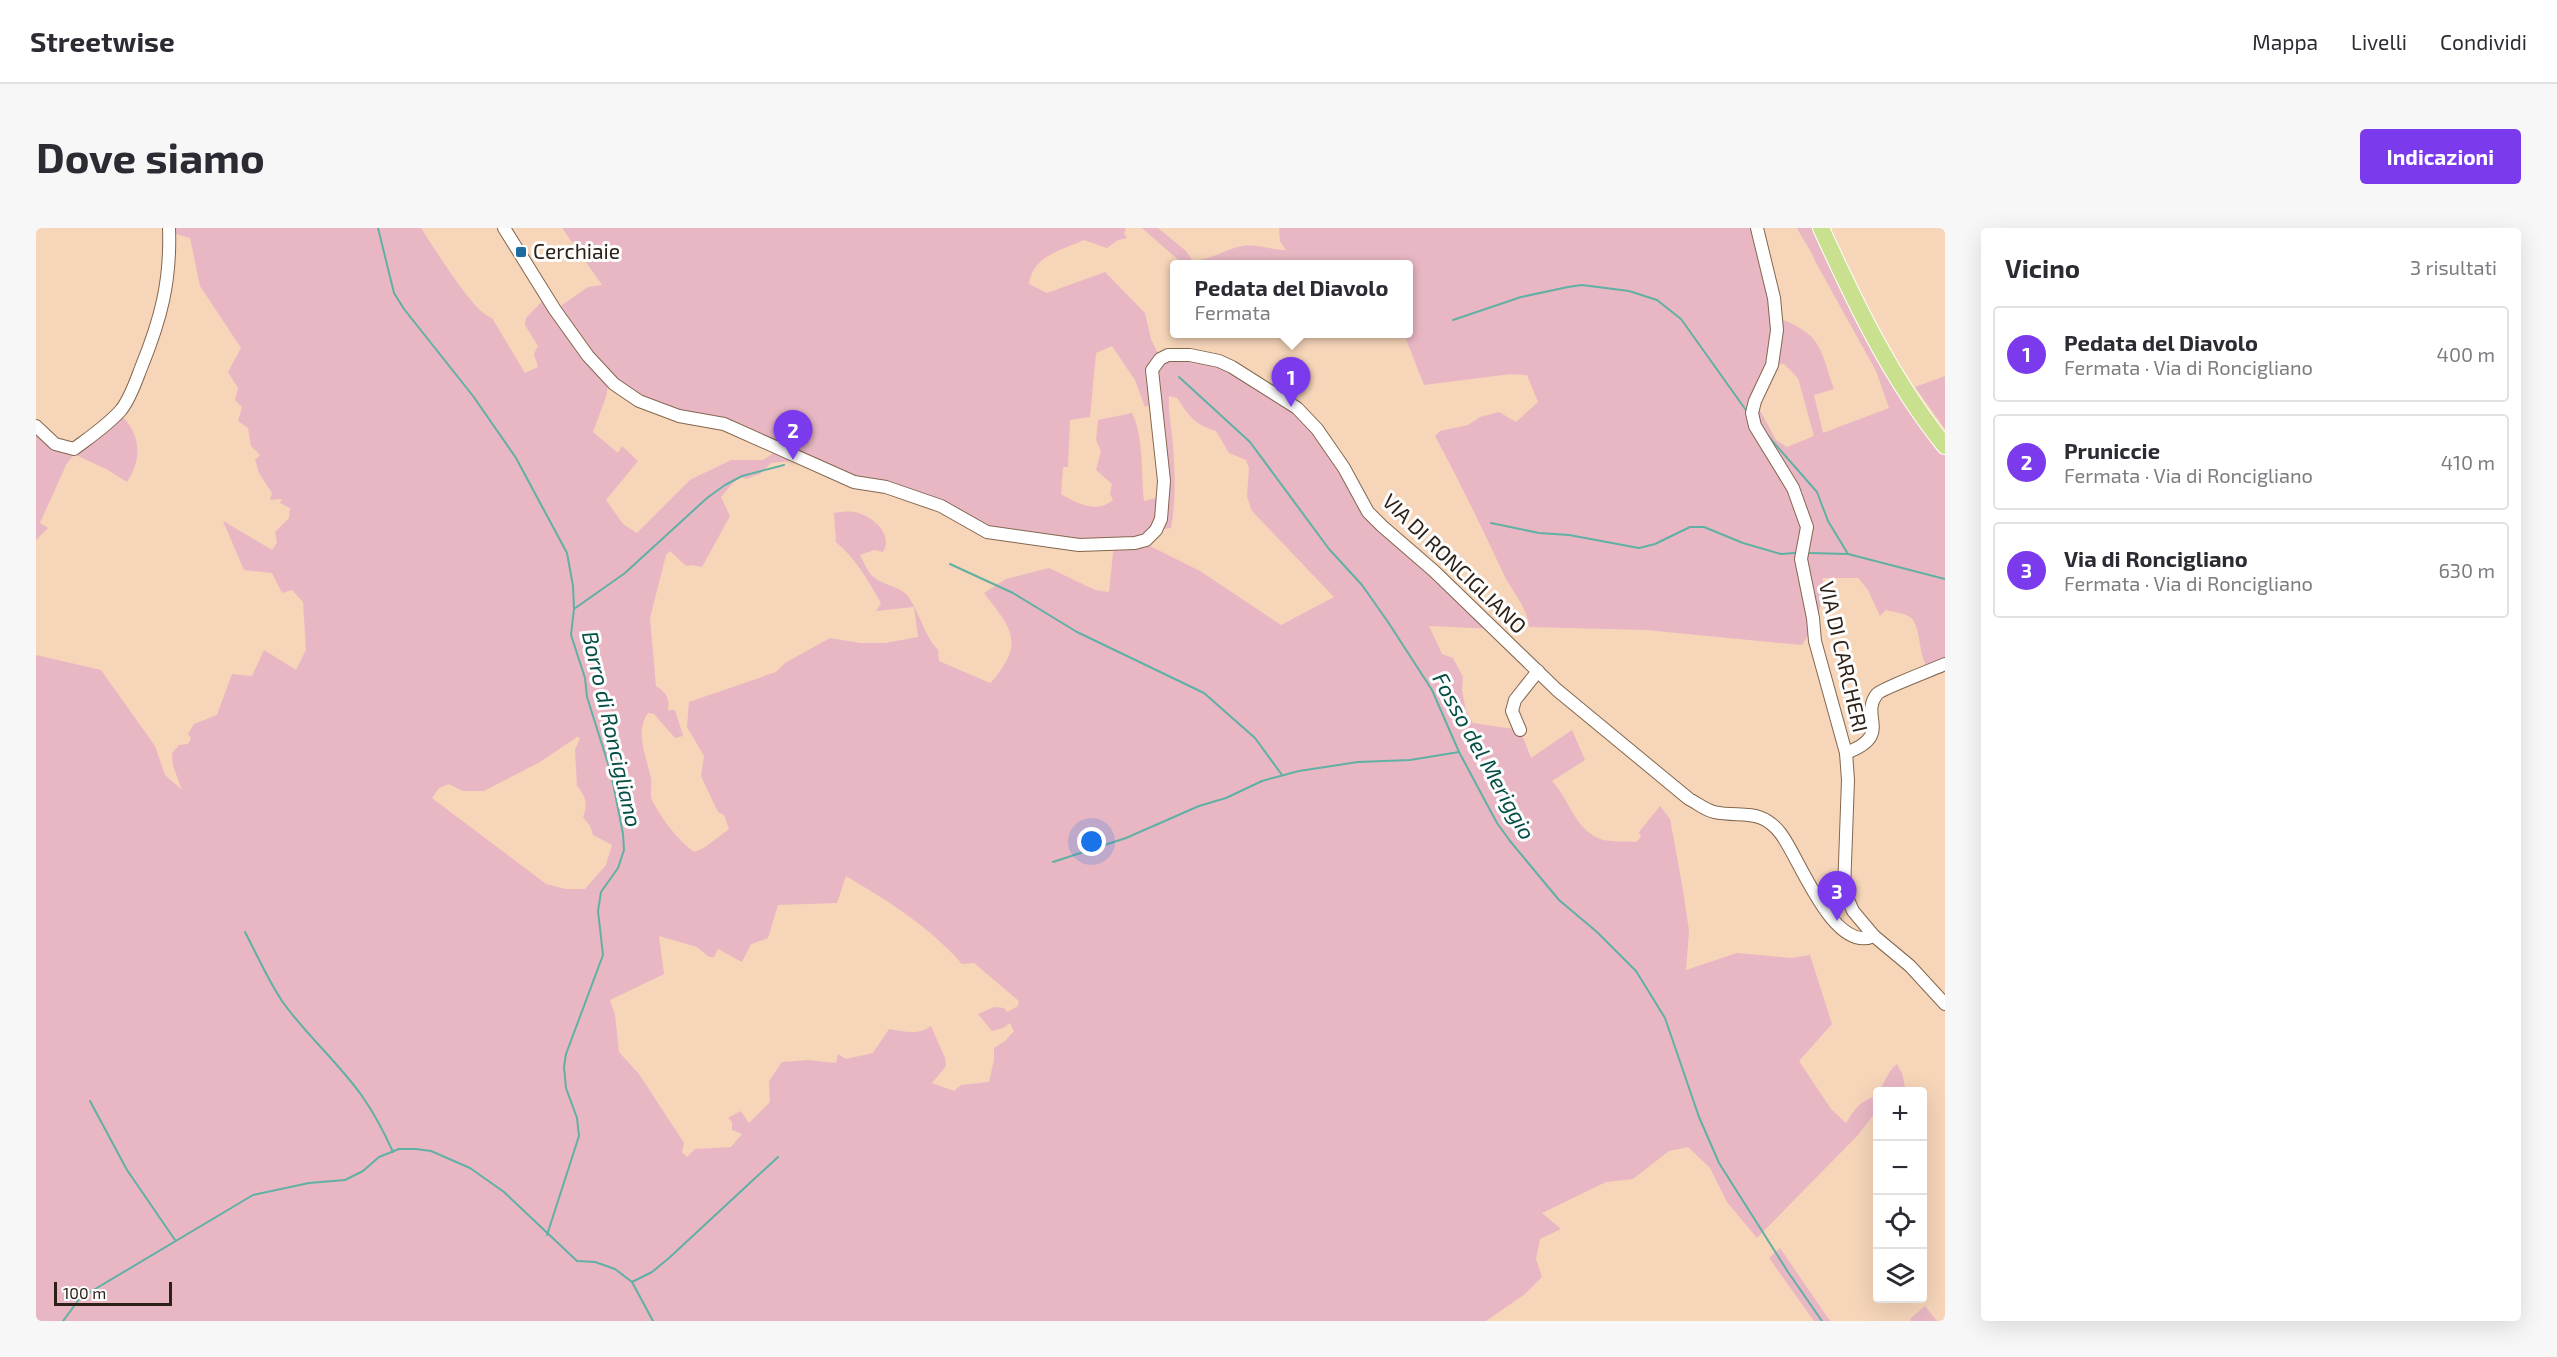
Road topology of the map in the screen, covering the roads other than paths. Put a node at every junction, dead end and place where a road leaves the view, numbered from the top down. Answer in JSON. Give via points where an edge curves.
{"nodes":[{"id":1,"x":169,"y":228,"type":"edge"},
{"id":2,"x":504,"y":228,"type":"edge"},
{"id":3,"x":1757,"y":228,"type":"edge"},
{"id":4,"x":1821,"y":228,"type":"edge"},
{"id":5,"x":1833,"y":228,"type":"edge"},
{"id":6,"x":36,"y":426,"type":"edge"},
{"id":7,"x":1945,"y":429,"type":"edge"},
{"id":8,"x":1945,"y":446,"type":"edge"},
{"id":9,"x":1945,"y":664,"type":"edge"},
{"id":10,"x":1538,"y":671,"type":"junction"},
{"id":11,"x":1520,"y":730,"type":"dead end"},
{"id":12,"x":1846,"y":753,"type":"junction"},
{"id":13,"x":1874,"y":936,"type":"junction"},
{"id":14,"x":1945,"y":1004,"type":"edge"}],
"edges":[{"from":1,"to":6,"type":"street","via":[[170,263],[161,313],[122,409],[74,448],[55,444]]},
{"from":2,"to":10,"type":"street","name":"VIA DI RONCIGLIANO","via":[[588,356],[614,384],[639,401],[679,416],[724,424],[854,482],[886,487],[941,506],[987,532],[1079,545],[1146,540],[1161,519],[1164,481],[1152,370],[1168,355],[1190,355],[1226,364],[1308,418],[1344,468],[1368,512]]},
{"from":3,"to":12,"type":"street","name":"VIA DI CARCHERI","via":[[1774,298],[1777,330],[1772,365],[1752,413],[1755,426],[1793,488],[1807,527],[1801,560],[1815,641]]},
{"from":4,"to":8,"type":"highway","via":[[1889,364]]},
{"from":5,"to":7,"type":"highway","via":[[1886,340]]},
{"from":9,"to":12,"type":"street","via":[[1879,691],[1873,702],[1870,739]]},
{"from":10,"to":11,"type":"street","via":[[1515,700],[1512,711]]},
{"from":10,"to":13,"type":"street","name":"VIA DI RONCIGLIANO","via":[[1689,799],[1711,811],[1753,814],[1774,826],[1842,930],[1858,938]]},
{"from":12,"to":13,"type":"street","name":"VIA DI CARCHERI","via":[[1844,890],[1853,911]]},
{"from":13,"to":14,"type":"street","name":"VIA DI CARCHERI","via":[[1910,966]]}]}
